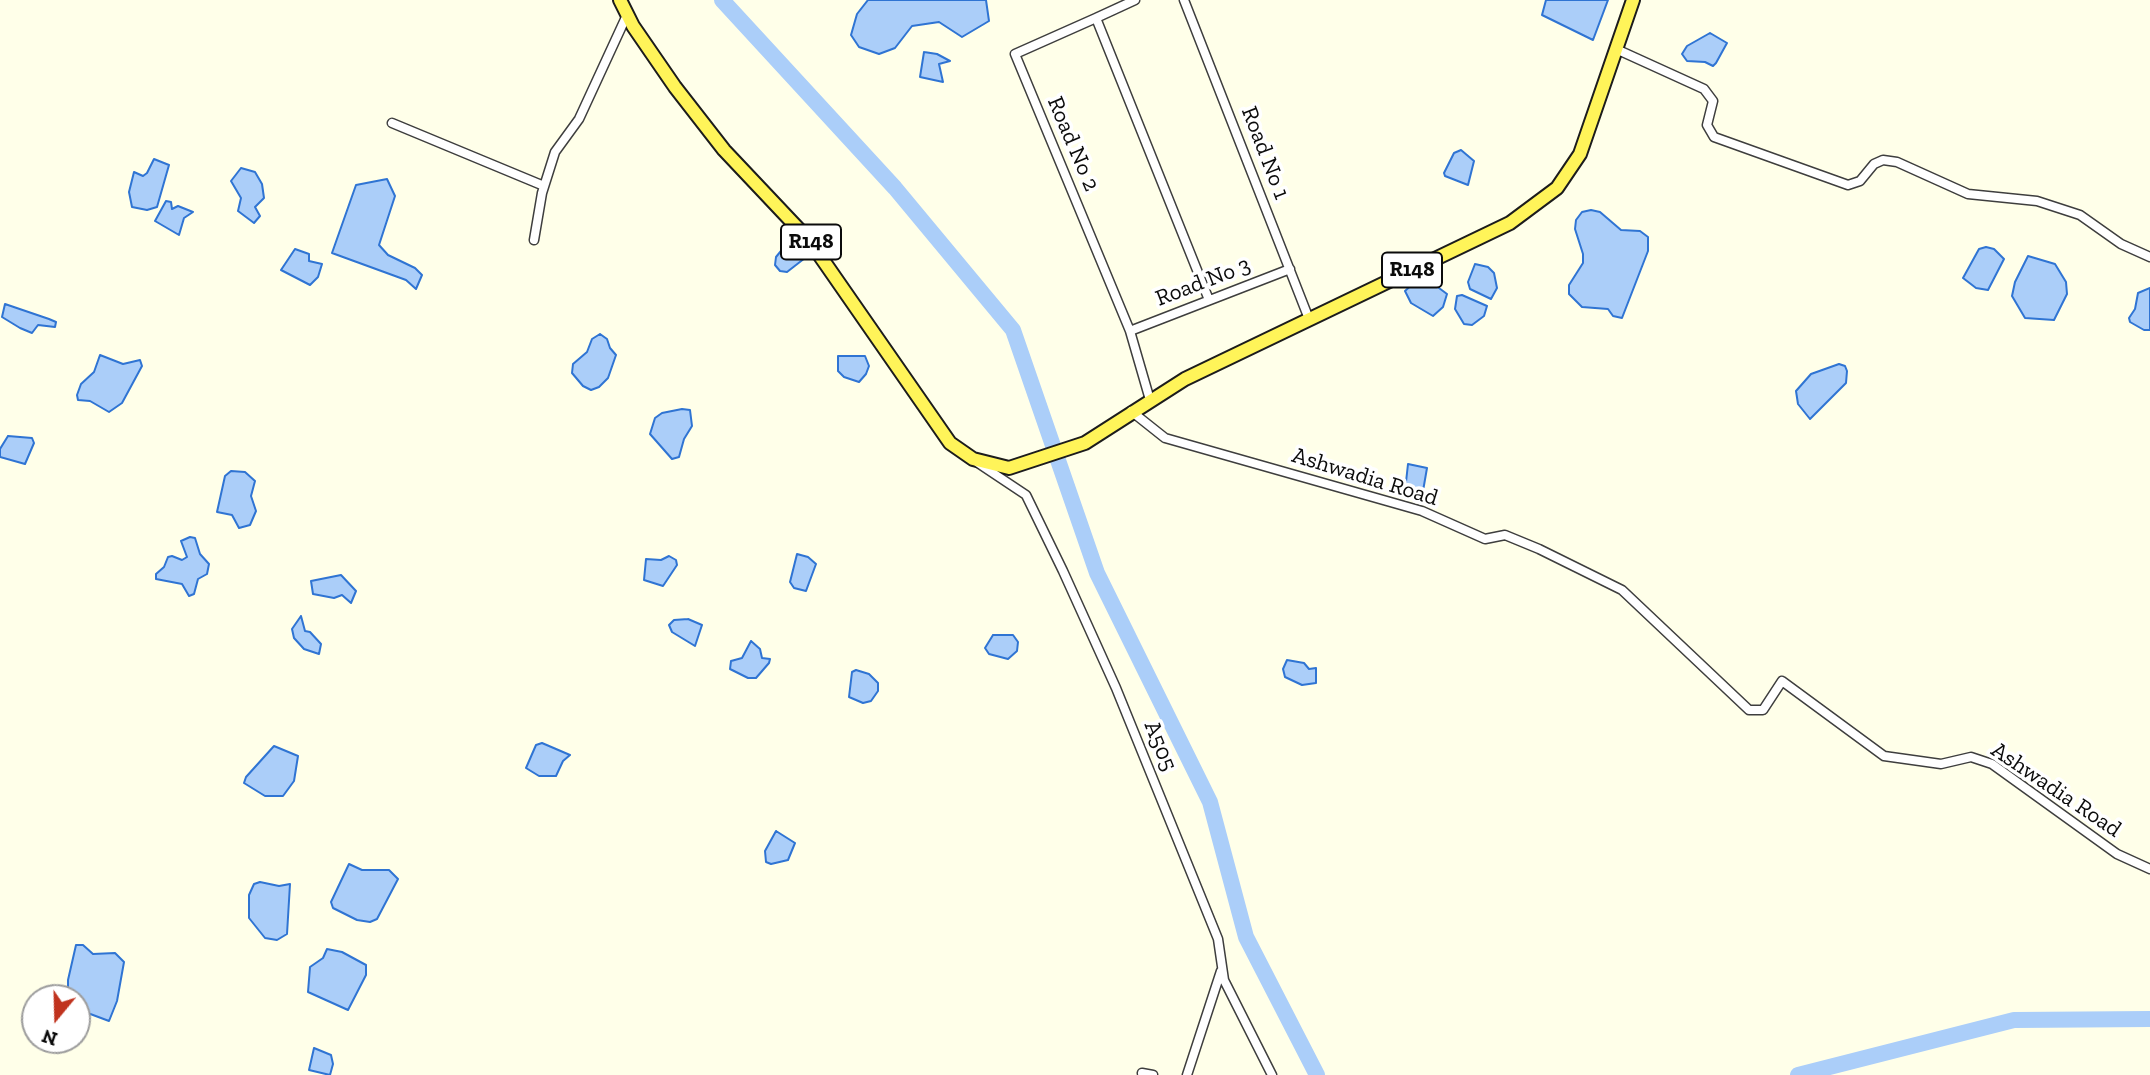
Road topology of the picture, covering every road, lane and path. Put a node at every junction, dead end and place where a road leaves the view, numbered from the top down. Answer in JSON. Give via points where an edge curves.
{"nodes":[{"id":1,"x":620,"y":0,"type":"edge"},
{"id":2,"x":1135,"y":0,"type":"edge"},
{"id":3,"x":1184,"y":0,"type":"edge"},
{"id":4,"x":1633,"y":0,"type":"edge"},
{"id":5,"x":628,"y":15,"type":"junction"},
{"id":6,"x":1096,"y":18,"type":"junction"},
{"id":7,"x":1616,"y":49,"type":"junction"},
{"id":8,"x":392,"y":123,"type":"dead end"},
{"id":9,"x":544,"y":186,"type":"junction"},
{"id":10,"x":534,"y":240,"type":"dead end"},
{"id":11,"x":2150,"y":257,"type":"edge"},
{"id":12,"x":1290,"y":269,"type":"junction"},
{"id":13,"x":1209,"y":300,"type":"junction"},
{"id":14,"x":1309,"y":319,"type":"junction"},
{"id":15,"x":1130,"y":331,"type":"junction"},
{"id":16,"x":1150,"y":400,"type":"junction"},
{"id":17,"x":1132,"y":411,"type":"junction"},
{"id":18,"x":973,"y":459,"type":"junction"},
{"id":19,"x":2150,"y":869,"type":"edge"},
{"id":20,"x":1222,"y":968,"type":"junction"},
{"id":21,"x":1142,"y":1073,"type":"dead end"},
{"id":22,"x":1153,"y":1075,"type":"edge"},
{"id":23,"x":1187,"y":1075,"type":"edge"},
{"id":24,"x":1272,"y":1075,"type":"edge"}],
"edges":[{"from":1,"to":5,"type":"main road","number":"R148"},
{"from":2,"to":6,"type":"street"},
{"from":3,"to":12,"type":"street","name":"Road No 1"},
{"from":4,"to":7,"type":"main road","number":"R148"},
{"from":5,"to":9,"type":"street","via":[[579,119],[555,152]]},
{"from":5,"to":18,"type":"main road","number":"R148","via":[[675,88],[716,139],[809,240],[950,443]]},
{"from":6,"to":13,"type":"street"},
{"from":6,"to":15,"type":"street","name":"Road No 2","via":[[1015,54]]},
{"from":7,"to":11,"type":"street","via":[[1704,89],[1713,101],[1707,125],[1714,138],[1848,185],[1860,181],[1883,159],[1897,162],[1968,194],[2036,201],[2080,215],[2121,244]]},
{"from":7,"to":14,"type":"main road","number":"R148","via":[[1580,154],[1557,188],[1510,223]]},
{"from":8,"to":9,"type":"street"},
{"from":9,"to":10,"type":"street"},
{"from":12,"to":13,"type":"street","name":"Road No 3"},
{"from":12,"to":14,"type":"street","name":"Road No 1"},
{"from":13,"to":15,"type":"street","name":"Road No 3"},
{"from":14,"to":16,"type":"main road","number":"R148"},
{"from":15,"to":16,"type":"street"},
{"from":16,"to":17,"type":"main road","number":"R148"},
{"from":17,"to":18,"type":"main road","number":"R148","via":[[1085,443],[1009,468]]},
{"from":17,"to":19,"type":"street","name":"Ashwadia Road","via":[[1165,438],[1422,511],[1485,539],[1505,535],[1609,582],[1749,710],[1763,710],[1782,681],[1884,757],[1941,764],[1971,757],[1992,764],[2117,854]]},
{"from":18,"to":20,"type":"street","name":"A505","via":[[1026,495],[1116,688],[1218,939]]},
{"from":20,"to":23,"type":"street"},
{"from":20,"to":24,"type":"street","name":"A505"},
{"from":21,"to":22,"type":"street"}]}
